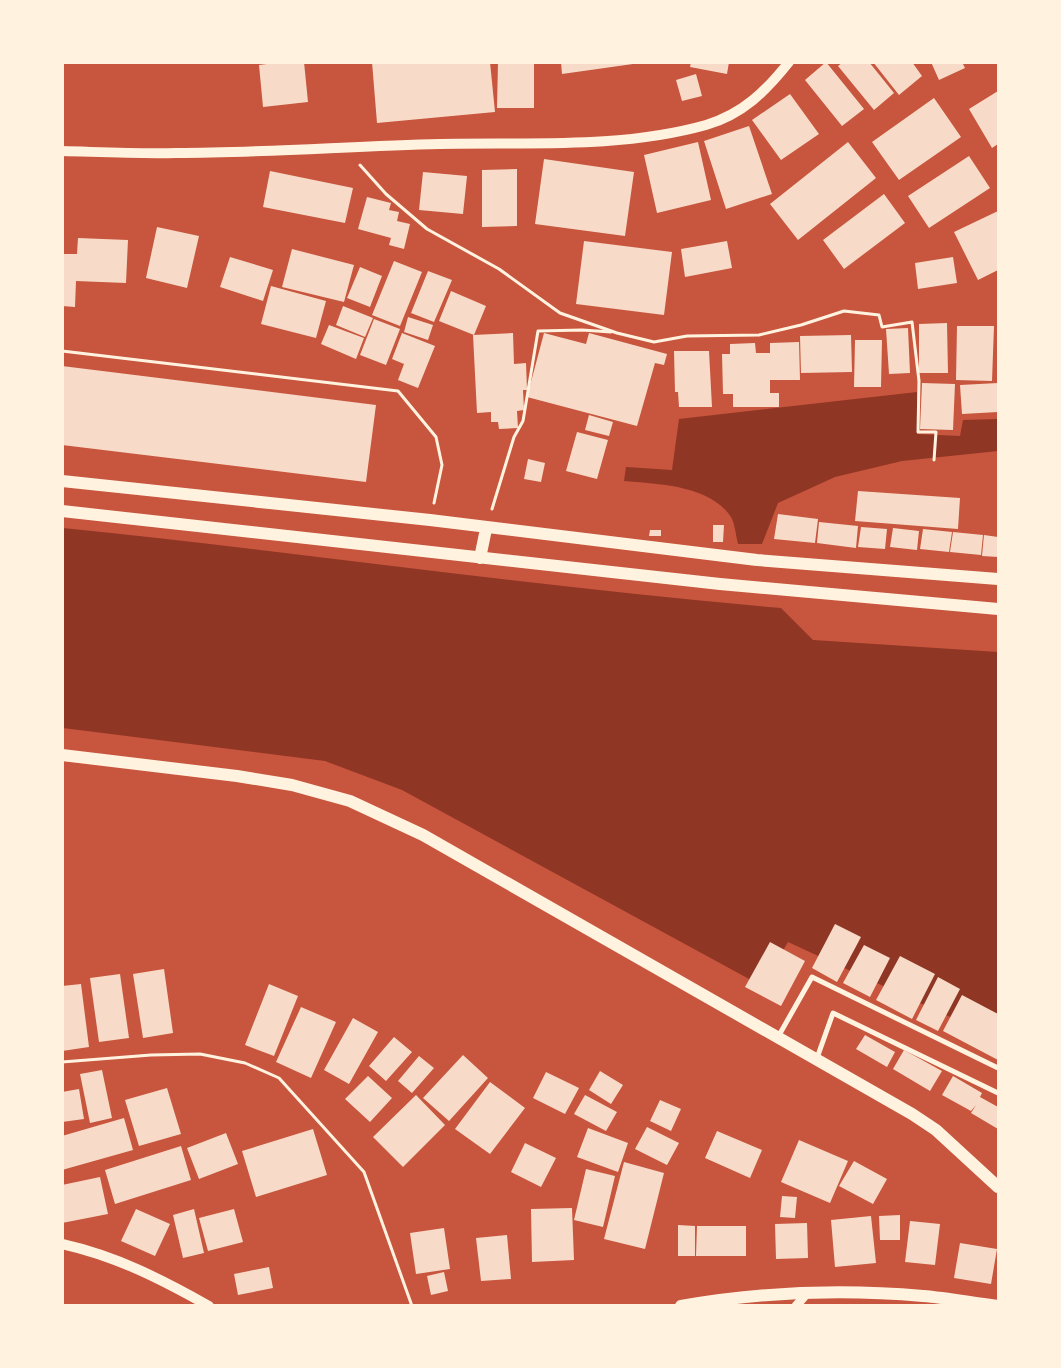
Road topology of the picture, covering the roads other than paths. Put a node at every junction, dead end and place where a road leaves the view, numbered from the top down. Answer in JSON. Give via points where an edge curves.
{"nodes":[{"id":1,"x":789,"y":62,"type":"edge"},
{"id":2,"x":62,"y":151,"type":"edge"},
{"id":3,"x":62,"y":481,"type":"edge"},
{"id":4,"x":62,"y":511,"type":"edge"},
{"id":5,"x":486,"y":529,"type":"junction"},
{"id":6,"x":480,"y":558,"type":"junction"},
{"id":7,"x":998,"y":579,"type":"edge"},
{"id":8,"x":998,"y":609,"type":"edge"},
{"id":9,"x":62,"y":755,"type":"edge"},
{"id":10,"x":778,"y":1037,"type":"junction"},
{"id":11,"x":816,"y":1059,"type":"junction"},
{"id":12,"x":998,"y":1068,"type":"edge"},
{"id":13,"x":998,"y":1093,"type":"edge"},
{"id":14,"x":998,"y":1187,"type":"edge"},
{"id":15,"x":62,"y":1244,"type":"edge"},
{"id":16,"x":808,"y":1292,"type":"junction"},
{"id":17,"x":209,"y":1306,"type":"edge"},
{"id":18,"x":681,"y":1306,"type":"edge"},
{"id":19,"x":796,"y":1306,"type":"edge"},
{"id":20,"x":998,"y":1306,"type":"edge"}],
"edges":[{"from":1,"to":2,"type":"main road","via":[[767,90],[744,108],[708,124],[625,140],[176,153]]},
{"from":3,"to":5,"type":"main road","via":[[430,520]]},
{"from":4,"to":6,"type":"main road"},
{"from":5,"to":6,"type":"main road"},
{"from":5,"to":7,"type":"main road","via":[[757,560]]},
{"from":6,"to":8,"type":"main road"},
{"from":9,"to":10,"type":"main road","via":[[237,776],[292,785],[350,801],[423,835]]},
{"from":10,"to":11,"type":"main road"},
{"from":10,"to":12,"type":"street","via":[[812,977]]},
{"from":11,"to":13,"type":"street","via":[[833,1013]]},
{"from":11,"to":14,"type":"main road","via":[[936,1130]]},
{"from":15,"to":17,"type":"main road","via":[[128,1263]]},
{"from":16,"to":18,"type":"main road","via":[[722,1298]]},
{"from":16,"to":19,"type":"street"},
{"from":16,"to":20,"type":"main road","via":[[922,1296]]}]}
